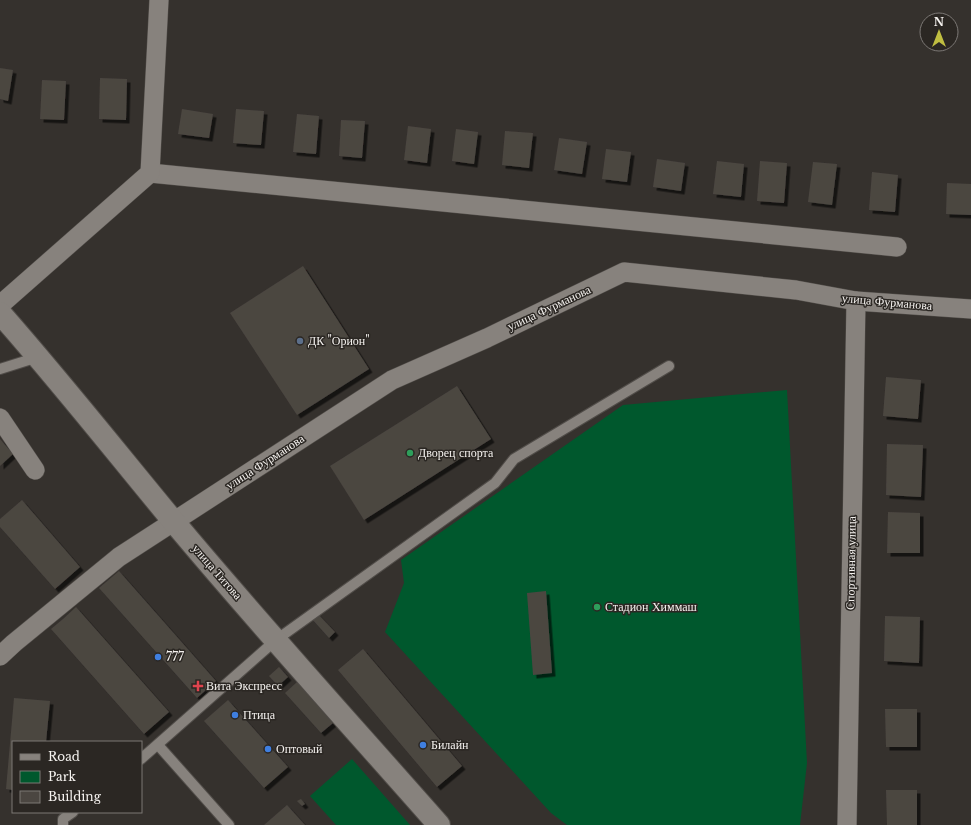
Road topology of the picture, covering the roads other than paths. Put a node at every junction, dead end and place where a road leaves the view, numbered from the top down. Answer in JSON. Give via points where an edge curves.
{"nodes":[{"id":1,"x":159,"y":0,"type":"edge"},
{"id":2,"x":150,"y":173,"type":"junction"},
{"id":3,"x":897,"y":247,"type":"dead end"},
{"id":4,"x":856,"y":301,"type":"junction"},
{"id":5,"x":0,"y":305,"type":"edge"},
{"id":6,"x":971,"y":309,"type":"edge"},
{"id":7,"x":0,"y":313,"type":"edge"},
{"id":8,"x":38,"y":357,"type":"junction"},
{"id":9,"x":669,"y":366,"type":"dead end"},
{"id":10,"x":0,"y":369,"type":"edge"},
{"id":11,"x":0,"y":418,"type":"edge"},
{"id":12,"x":35,"y":470,"type":"dead end"},
{"id":13,"x":174,"y":522,"type":"junction"},
{"id":14,"x":276,"y":640,"type":"junction"},
{"id":15,"x":0,"y":656,"type":"edge"},
{"id":16,"x":158,"y":745,"type":"junction"},
{"id":17,"x":142,"y":758,"type":"edge"},
{"id":18,"x":72,"y":813,"type":"edge"},
{"id":19,"x":63,"y":825,"type":"edge"},
{"id":20,"x":228,"y":825,"type":"edge"},
{"id":21,"x":439,"y":825,"type":"edge"},
{"id":22,"x":847,"y":825,"type":"edge"}],
"edges":[{"from":1,"to":2,"type":"street"},
{"from":2,"to":3,"type":"street"},
{"from":2,"to":5,"type":"street"},
{"from":4,"to":6,"type":"street","name":"улица Фурманова"},
{"from":4,"to":13,"type":"street","name":"улица Фурманова","via":[[796,290],[624,272],[487,338],[392,380]]},
{"from":4,"to":22,"type":"street","name":"Спортивная улица"},
{"from":7,"to":8,"type":"street","name":"улица Титова"},
{"from":8,"to":10,"type":"lane"},
{"from":8,"to":13,"type":"street","name":"улица Титова"},
{"from":9,"to":14,"type":"lane","via":[[514,459],[495,483]]},
{"from":11,"to":12,"type":"street"},
{"from":13,"to":14,"type":"street","name":"улица Титова"},
{"from":13,"to":15,"type":"street","name":"улица Фурманова","via":[[119,557]]},
{"from":14,"to":16,"type":"lane"},
{"from":14,"to":21,"type":"street","name":"улица Титова"},
{"from":16,"to":17,"type":"lane"},
{"from":16,"to":20,"type":"lane"},
{"from":18,"to":19,"type":"lane","via":[[63,819]]}]}
